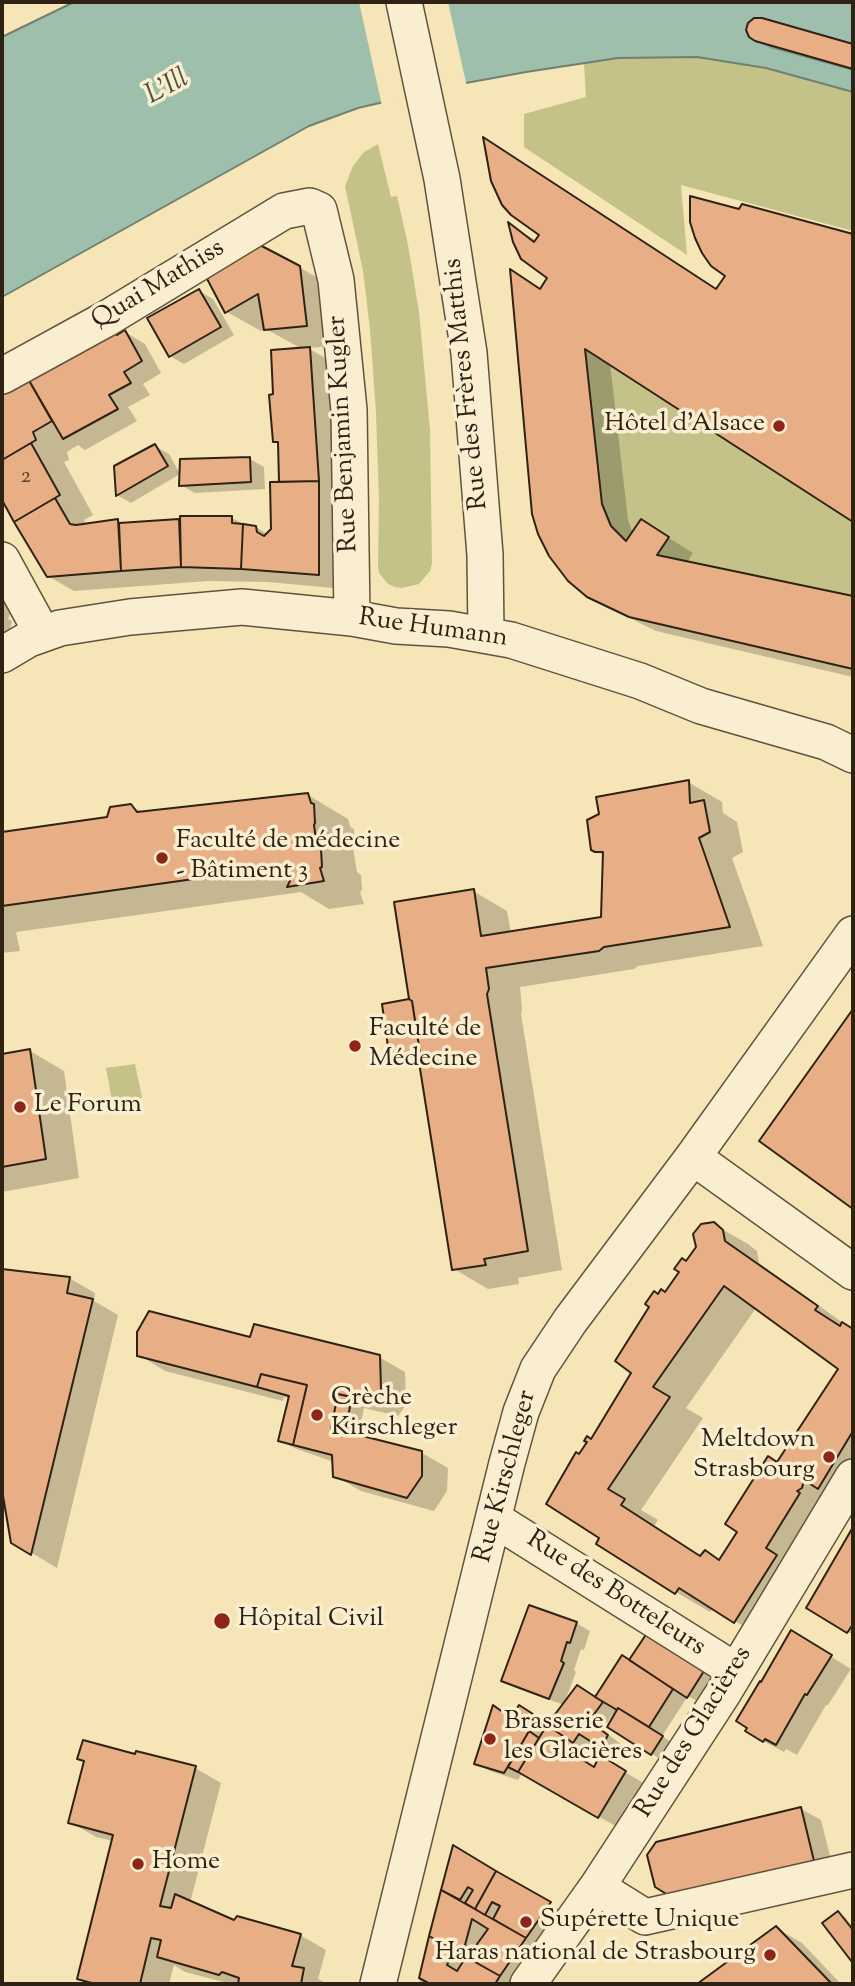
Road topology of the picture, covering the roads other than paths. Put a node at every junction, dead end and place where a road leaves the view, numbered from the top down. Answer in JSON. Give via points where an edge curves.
{"nodes":[{"id":1,"x":404,"y":2,"type":"edge"},
{"id":2,"x":319,"y":209,"type":"joint"},
{"id":3,"x":2,"y":376,"type":"edge"},
{"id":4,"x":2,"y":560,"type":"edge"},
{"id":5,"x":352,"y":618,"type":"junction"},
{"id":6,"x":42,"y":633,"type":"junction"},
{"id":7,"x":486,"y":635,"type":"junction"},
{"id":8,"x":2,"y":655,"type":"edge"},
{"id":9,"x":853,"y":755,"type":"edge"},
{"id":10,"x":853,"y":934,"type":"edge"},
{"id":11,"x":692,"y":1157,"type":"junction"},
{"id":12,"x":853,"y":1272,"type":"edge"},
{"id":13,"x":853,"y":1477,"type":"edge"},
{"id":14,"x":494,"y":1519,"type":"junction"},
{"id":15,"x":736,"y":1671,"type":"junction"},
{"id":16,"x":853,"y":1870,"type":"edge"},
{"id":17,"x":597,"y":1887,"type":"junction"},
{"id":18,"x":378,"y":1984,"type":"edge"},
{"id":19,"x":528,"y":1984,"type":"edge"}],
"edges":[{"from":1,"to":7,"type":"street","name":"Rue des Frères Matthis","via":[[442,179],[469,353],[485,555]]},
{"from":2,"to":3,"type":"street","name":"Quai Mathiss","via":[[310,206],[284,211]]},
{"from":2,"to":5,"type":"street","name":"Rue Benjamin Kugler","via":[[336,280],[349,410]]},
{"from":4,"to":6,"type":"street"},
{"from":5,"to":6,"type":"street","name":"Rue Humann","via":[[243,607],[130,617]]},
{"from":5,"to":7,"type":"street","name":"Rue Humann"},
{"from":6,"to":8,"type":"street","name":"Rue Humann"},
{"from":7,"to":9,"type":"street","name":"Rue Humann","via":[[640,681],[701,706],[826,742]]},
{"from":10,"to":11,"type":"street","name":"Rue Kirschleger"},
{"from":11,"to":12,"type":"street"},
{"from":11,"to":14,"type":"street","name":"Rue Kirschleger","via":[[538,1369],[521,1412]]},
{"from":13,"to":15,"type":"street","name":"Rue des Glacières"},
{"from":14,"to":15,"type":"street","name":"Rue des Botteleurs"},
{"from":14,"to":18,"type":"street","name":"Rue Kirschleger"},
{"from":15,"to":17,"type":"street","name":"Rue des Glacières"},
{"from":16,"to":17,"type":"street","via":[[645,1917]]},
{"from":17,"to":19,"type":"street","name":"Rue des Glacières"}]}
